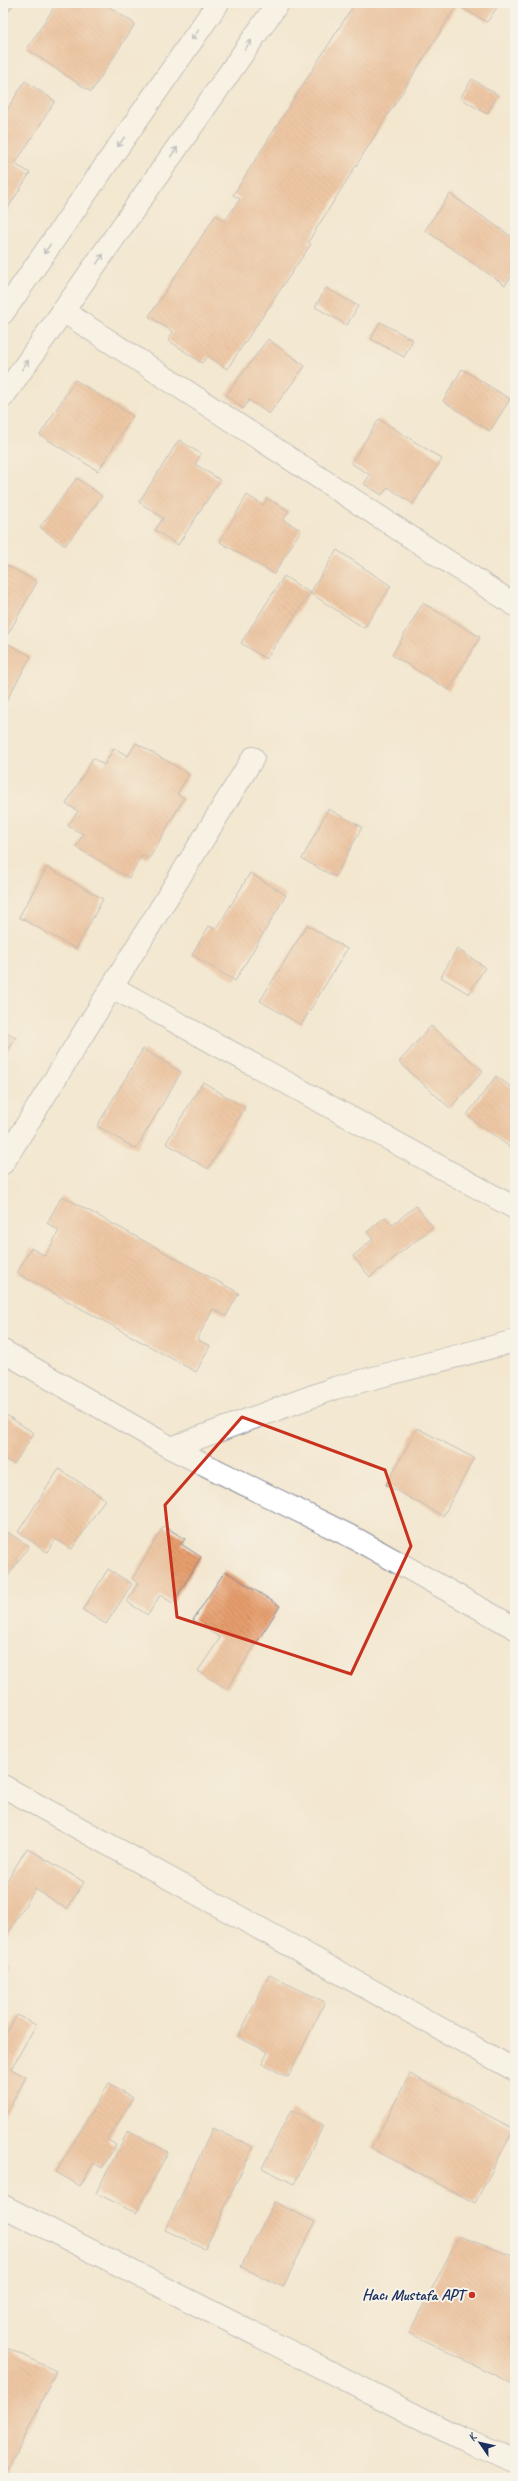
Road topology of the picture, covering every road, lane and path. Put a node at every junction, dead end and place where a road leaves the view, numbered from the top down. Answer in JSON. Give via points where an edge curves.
{"nodes":[{"id":1,"x":218,"y":3,"type":"edge"},
{"id":2,"x":278,"y":3,"type":"edge"},
{"id":3,"x":63,"y":311,"type":"junction"},
{"id":4,"x":3,"y":313,"type":"edge"},
{"id":5,"x":3,"y":397,"type":"edge"},
{"id":6,"x":515,"y":605,"type":"edge"},
{"id":7,"x":253,"y":758,"type":"dead end"},
{"id":8,"x":112,"y":987,"type":"junction"},
{"id":9,"x":3,"y":1163,"type":"edge"},
{"id":10,"x":515,"y":1208,"type":"edge"},
{"id":11,"x":515,"y":1341,"type":"edge"},
{"id":12,"x":3,"y":1351,"type":"edge"},
{"id":13,"x":171,"y":1448,"type":"junction"},
{"id":14,"x":515,"y":1628,"type":"edge"},
{"id":15,"x":3,"y":1786,"type":"edge"},
{"id":16,"x":515,"y":2070,"type":"edge"},
{"id":17,"x":3,"y":2206,"type":"edge"},
{"id":18,"x":515,"y":2461,"type":"edge"}],
"edges":[{"from":1,"to":4,"type":"street","one_way":true},
{"from":3,"to":2,"type":"street","one_way":true},
{"from":5,"to":3,"type":"street","one_way":true},
{"from":3,"to":6,"type":"street"},
{"from":7,"to":8,"type":"street"},
{"from":8,"to":9,"type":"street"},
{"from":8,"to":10,"type":"street"},
{"from":11,"to":13,"type":"street","via":[[335,1388]]},
{"from":12,"to":13,"type":"street"},
{"from":13,"to":14,"type":"street","via":[[356,1539]]},
{"from":15,"to":16,"type":"street"},
{"from":17,"to":18,"type":"street","via":[[454,2436]]}]}
